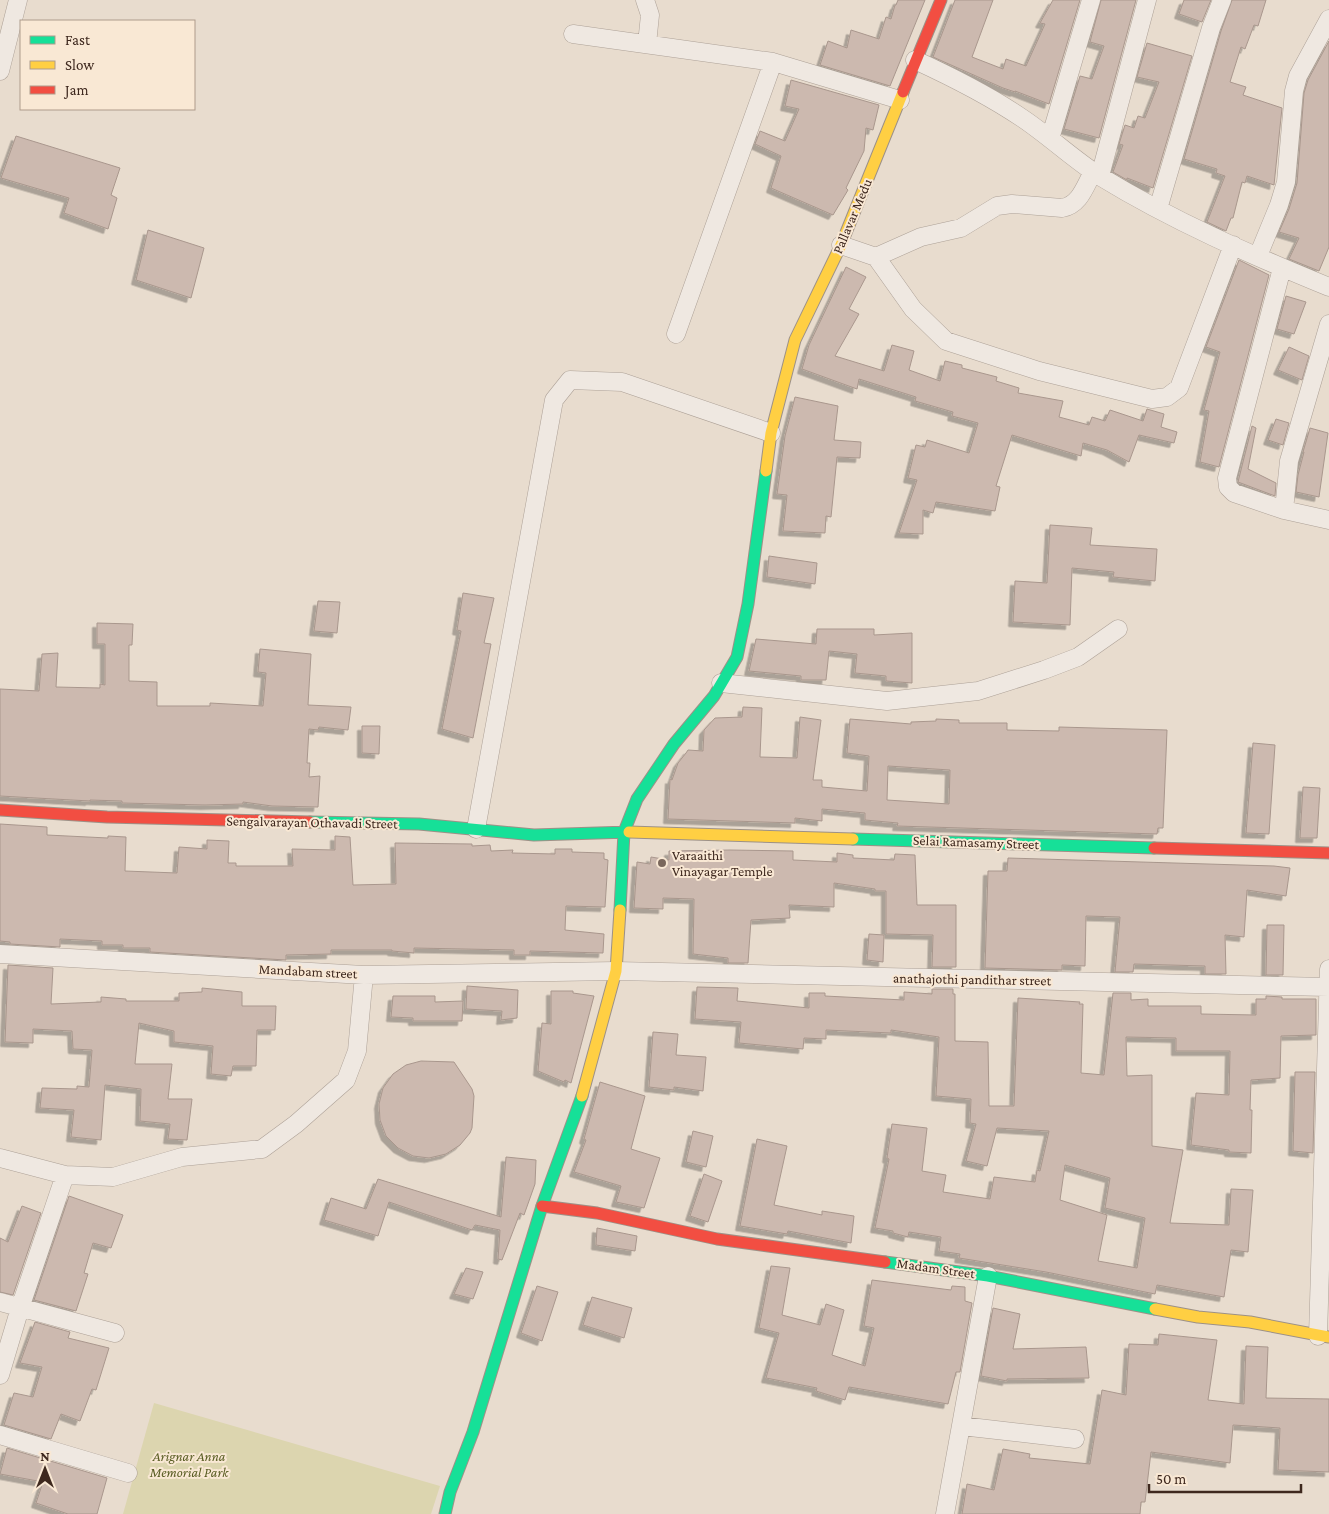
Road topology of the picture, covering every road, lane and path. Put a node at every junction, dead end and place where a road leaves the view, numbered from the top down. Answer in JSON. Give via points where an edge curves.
{"nodes":[{"id":1,"x":18,"y":0,"type":"edge"},
{"id":2,"x":645,"y":0,"type":"edge"},
{"id":3,"x":941,"y":0,"type":"edge"},
{"id":4,"x":1090,"y":0,"type":"edge"},
{"id":5,"x":1147,"y":0,"type":"edge"},
{"id":6,"x":1222,"y":0,"type":"edge"},
{"id":7,"x":1329,"y":19,"type":"edge"},
{"id":8,"x":573,"y":34,"type":"dead end"},
{"id":9,"x":647,"y":44,"type":"junction"},
{"id":10,"x":915,"y":60,"type":"junction"},
{"id":11,"x":772,"y":62,"type":"junction"},
{"id":12,"x":0,"y":70,"type":"edge"},
{"id":13,"x":900,"y":100,"type":"junction"},
{"id":14,"x":1050,"y":139,"type":"junction"},
{"id":15,"x":1097,"y":174,"type":"junction"},
{"id":16,"x":1158,"y":209,"type":"junction"},
{"id":17,"x":841,"y":245,"type":"junction"},
{"id":18,"x":1233,"y":245,"type":"junction"},
{"id":19,"x":1258,"y":256,"type":"junction"},
{"id":20,"x":876,"y":257,"type":"junction"},
{"id":21,"x":1282,"y":268,"type":"junction"},
{"id":22,"x":1329,"y":288,"type":"edge"},
{"id":23,"x":1329,"y":324,"type":"edge"},
{"id":24,"x":676,"y":334,"type":"dead end"},
{"id":25,"x":771,"y":433,"type":"junction"},
{"id":26,"x":1284,"y":510,"type":"junction"},
{"id":27,"x":1329,"y":520,"type":"edge"},
{"id":28,"x":1118,"y":629,"type":"dead end"},
{"id":29,"x":721,"y":684,"type":"junction"},
{"id":30,"x":0,"y":810,"type":"edge"},
{"id":31,"x":476,"y":829,"type":"junction"},
{"id":32,"x":624,"y":832,"type":"junction"},
{"id":33,"x":1329,"y":853,"type":"edge"},
{"id":34,"x":0,"y":954,"type":"edge"},
{"id":35,"x":1329,"y":969,"type":"edge"},
{"id":36,"x":616,"y":971,"type":"junction"},
{"id":37,"x":364,"y":975,"type":"junction"},
{"id":38,"x":1328,"y":987,"type":"junction"},
{"id":39,"x":0,"y":1158,"type":"edge"},
{"id":40,"x":65,"y":1175,"type":"junction"},
{"id":41,"x":542,"y":1206,"type":"junction"},
{"id":42,"x":988,"y":1276,"type":"junction"},
{"id":43,"x":0,"y":1302,"type":"edge"},
{"id":44,"x":20,"y":1308,"type":"junction"},
{"id":45,"x":115,"y":1333,"type":"dead end"},
{"id":46,"x":1323,"y":1337,"type":"edge"},
{"id":47,"x":0,"y":1375,"type":"edge"},
{"id":48,"x":961,"y":1426,"type":"junction"},
{"id":49,"x":0,"y":1435,"type":"edge"},
{"id":50,"x":1075,"y":1439,"type":"dead end"},
{"id":51,"x":128,"y":1473,"type":"dead end"},
{"id":52,"x":445,"y":1514,"type":"edge"},
{"id":53,"x":945,"y":1514,"type":"edge"}],
"edges":[{"from":1,"to":12,"type":"street"},
{"from":2,"to":9,"type":"street","via":[[650,15]]},
{"from":3,"to":10,"type":"street","name":"Pallavar Medu"},
{"from":4,"to":14,"type":"street"},
{"from":5,"to":15,"type":"street"},
{"from":6,"to":16,"type":"street"},
{"from":7,"to":19,"type":"street","via":[[1298,76],[1286,182]]},
{"from":8,"to":9,"type":"street"},
{"from":9,"to":11,"type":"street"},
{"from":10,"to":13,"type":"street","name":"Pallavar Medu"},
{"from":10,"to":14,"type":"street","via":[[968,85]]},
{"from":11,"to":13,"type":"street"},
{"from":11,"to":24,"type":"street"},
{"from":13,"to":17,"type":"street","name":"Pallavar Medu"},
{"from":14,"to":15,"type":"street"},
{"from":15,"to":16,"type":"street"},
{"from":15,"to":20,"type":"street","via":[[1077,201],[1067,207],[997,206],[962,228],[921,237]]},
{"from":16,"to":18,"type":"street"},
{"from":17,"to":20,"type":"street"},
{"from":17,"to":25,"type":"street","name":"Pallavar Medu","via":[[795,340]]},
{"from":18,"to":19,"type":"street"},
{"from":18,"to":20,"type":"street","via":[[1180,388],[1167,397],[1152,399],[1039,371],[946,341],[913,309]]},
{"from":19,"to":21,"type":"street"},
{"from":21,"to":22,"type":"street"},
{"from":21,"to":26,"type":"street","via":[[1227,478],[1228,487],[1234,493]]},
{"from":23,"to":26,"type":"street","via":[[1290,461]]},
{"from":25,"to":29,"type":"street","name":"Pallavar Medu","via":[[748,604],[737,657]]},
{"from":25,"to":31,"type":"street","via":[[622,382],[570,380],[554,400]]},
{"from":26,"to":27,"type":"street"},
{"from":28,"to":29,"type":"street","via":[[1078,657],[978,691],[888,701]]},
{"from":29,"to":32,"type":"street","name":"Pallavar Medu","via":[[674,744],[637,799]]},
{"from":30,"to":31,"type":"street","name":"Sengalvarayan Othavadi Street","via":[[107,817],[419,824]]},
{"from":31,"to":32,"type":"street","name":"Sengalvarayan Othavadi Street","via":[[534,835]]},
{"from":32,"to":33,"type":"street","name":"Selai Ramasamy Street"},
{"from":32,"to":36,"type":"street","name":"Pallavar Medu"},
{"from":34,"to":37,"type":"street","name":"Mandabam street"},
{"from":35,"to":38,"type":"street"},
{"from":36,"to":37,"type":"street","name":"Mandabam street"},
{"from":36,"to":38,"type":"street","name":"anathajothi pandithar street"},
{"from":36,"to":41,"type":"street","name":"Pallavar Medu","via":[[582,1095]]},
{"from":37,"to":40,"type":"street","via":[[357,1051],[346,1080],[262,1149],[182,1157],[113,1177]]},
{"from":38,"to":46,"type":"street"},
{"from":39,"to":40,"type":"street"},
{"from":40,"to":44,"type":"street"},
{"from":41,"to":42,"type":"street","name":"Madam Street","via":[[597,1213],[717,1239]]},
{"from":41,"to":52,"type":"street","name":"Pallavar Medu"},
{"from":42,"to":46,"type":"street","name":"Madam Street","via":[[1198,1317],[1250,1322]]},
{"from":42,"to":48,"type":"street"},
{"from":43,"to":44,"type":"street"},
{"from":44,"to":45,"type":"street"},
{"from":44,"to":47,"type":"street"},
{"from":48,"to":50,"type":"street"},
{"from":48,"to":53,"type":"street"},
{"from":49,"to":51,"type":"street"}]}
